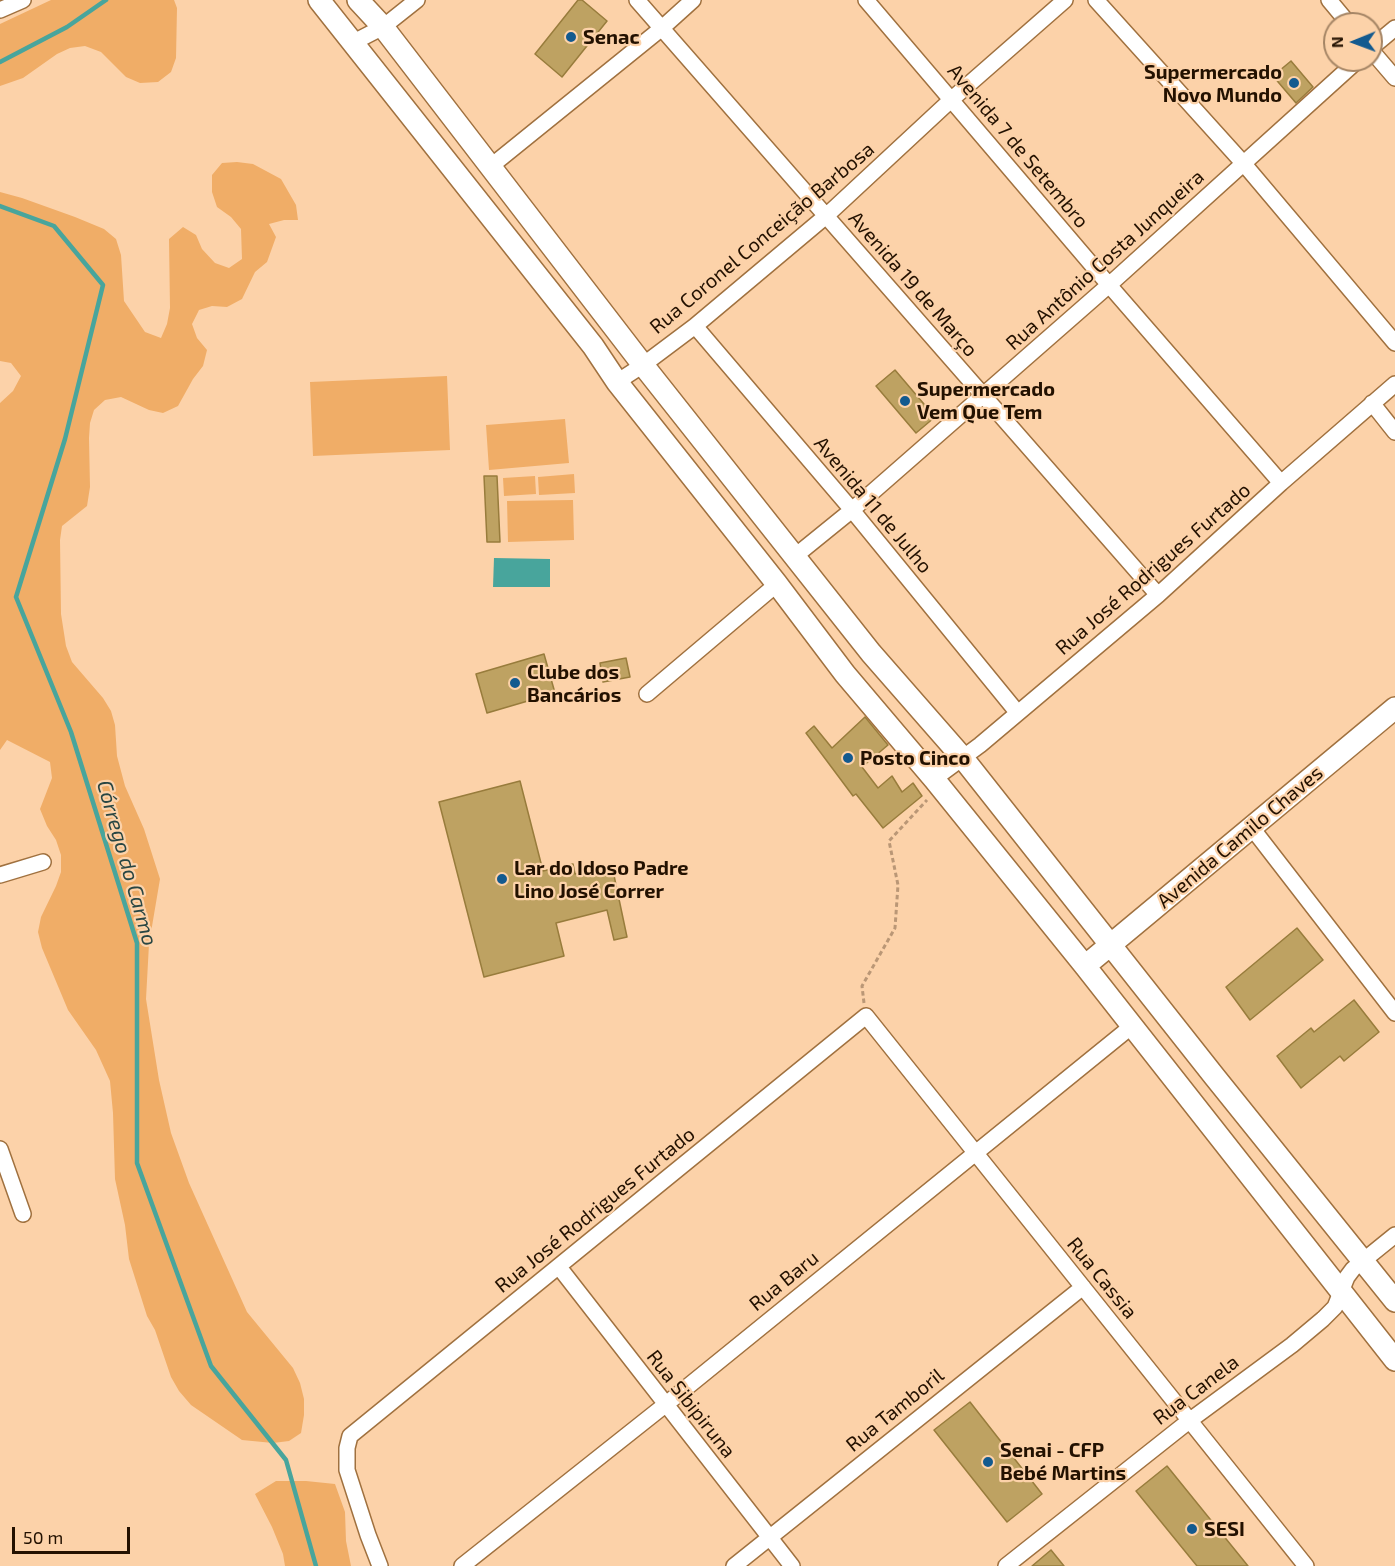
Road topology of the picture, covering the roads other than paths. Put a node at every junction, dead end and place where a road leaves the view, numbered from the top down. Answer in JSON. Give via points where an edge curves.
{"nodes":[{"id":1,"x":23,"y":0,"type":"edge"},
{"id":2,"x":319,"y":0,"type":"edge"},
{"id":3,"x":358,"y":0,"type":"edge"},
{"id":4,"x":417,"y":0,"type":"edge"},
{"id":5,"x":637,"y":0,"type":"edge"},
{"id":6,"x":693,"y":0,"type":"edge"},
{"id":7,"x":866,"y":0,"type":"edge"},
{"id":8,"x":1065,"y":0,"type":"edge"},
{"id":9,"x":1096,"y":0,"type":"edge"},
{"id":10,"x":1329,"y":0,"type":"edge"},
{"id":11,"x":0,"y":10,"type":"edge"},
{"id":12,"x":1339,"y":12,"type":"edge"},
{"id":13,"x":383,"y":27,"type":"junction"},
{"id":14,"x":662,"y":28,"type":"junction"},
{"id":15,"x":1395,"y":28,"type":"edge"},
{"id":16,"x":1383,"y":38,"type":"edge"},
{"id":17,"x":352,"y":43,"type":"junction"},
{"id":18,"x":1383,"y":64,"type":"edge"},
{"id":19,"x":1345,"y":72,"type":"edge"},
{"id":20,"x":1395,"y":78,"type":"edge"},
{"id":21,"x":951,"y":99,"type":"junction"},
{"id":22,"x":1244,"y":164,"type":"junction"},
{"id":23,"x":490,"y":167,"type":"junction"},
{"id":24,"x":826,"y":216,"type":"junction"},
{"id":25,"x":1109,"y":285,"type":"junction"},
{"id":26,"x":694,"y":326,"type":"junction"},
{"id":27,"x":1395,"y":343,"type":"edge"},
{"id":28,"x":643,"y":365,"type":"junction"},
{"id":29,"x":617,"y":382,"type":"junction"},
{"id":30,"x":1395,"y":384,"type":"edge"},
{"id":31,"x":983,"y":395,"type":"junction"},
{"id":32,"x":1372,"y":404,"type":"junction"},
{"id":33,"x":1395,"y":432,"type":"edge"},
{"id":34,"x":1281,"y":483,"type":"junction"},
{"id":35,"x":852,"y":510,"type":"junction"},
{"id":36,"x":794,"y":557,"type":"junction"},
{"id":37,"x":777,"y":584,"type":"junction"},
{"id":38,"x":1158,"y":595,"type":"junction"},
{"id":39,"x":871,"y":653,"type":"junction"},
{"id":40,"x":845,"y":674,"type":"junction"},
{"id":41,"x":647,"y":694,"type":"dead end"},
{"id":42,"x":1017,"y":712,"type":"junction"},
{"id":43,"x":1393,"y":714,"type":"edge"},
{"id":44,"x":962,"y":757,"type":"junction"},
{"id":45,"x":932,"y":788,"type":"junction"},
{"id":46,"x":1252,"y":828,"type":"junction"},
{"id":47,"x":44,"y":862,"type":"dead end"},
{"id":48,"x":0,"y":875,"type":"edge"},
{"id":49,"x":1111,"y":946,"type":"junction"},
{"id":50,"x":1085,"y":966,"type":"junction"},
{"id":51,"x":1395,"y":1013,"type":"edge"},
{"id":52,"x":866,"y":1016,"type":"joint"},
{"id":53,"x":1132,"y":1026,"type":"junction"},
{"id":54,"x":0,"y":1149,"type":"edge"},
{"id":55,"x":975,"y":1153,"type":"junction"},
{"id":56,"x":23,"y":1214,"type":"dead end"},
{"id":57,"x":1395,"y":1235,"type":"edge"},
{"id":58,"x":1363,"y":1260,"type":"junction"},
{"id":59,"x":559,"y":1267,"type":"junction"},
{"id":60,"x":1083,"y":1287,"type":"junction"},
{"id":61,"x":1341,"y":1291,"type":"junction"},
{"id":62,"x":1395,"y":1301,"type":"edge"},
{"id":63,"x":1395,"y":1359,"type":"edge"},
{"id":64,"x":665,"y":1405,"type":"junction"},
{"id":65,"x":1189,"y":1421,"type":"junction"},
{"id":66,"x":770,"y":1537,"type":"junction"},
{"id":67,"x":380,"y":1566,"type":"edge"},
{"id":68,"x":462,"y":1566,"type":"edge"},
{"id":69,"x":734,"y":1566,"type":"edge"},
{"id":70,"x":792,"y":1566,"type":"edge"},
{"id":71,"x":1006,"y":1566,"type":"edge"},
{"id":72,"x":1306,"y":1566,"type":"edge"}],
"edges":[{"from":1,"to":11,"type":"street"},
{"from":2,"to":17,"type":"main road"},
{"from":3,"to":13,"type":"main road"},
{"from":4,"to":13,"type":"street"},
{"from":5,"to":14,"type":"street","name":"Avenida 19 de Março"},
{"from":6,"to":14,"type":"street"},
{"from":7,"to":21,"type":"street","name":"Avenida 7 de Setembro"},
{"from":8,"to":21,"type":"street","name":"Rua Coronel Conceição Barbosa"},
{"from":9,"to":22,"type":"street"},
{"from":10,"to":12,"type":"street"},
{"from":13,"to":17,"type":"street"},
{"from":13,"to":23,"type":"main road"},
{"from":14,"to":23,"type":"street"},
{"from":14,"to":24,"type":"street","name":"Avenida 19 de Março"},
{"from":15,"to":16,"type":"street"},
{"from":17,"to":29,"type":"main road","via":[[593,346]]},
{"from":18,"to":20,"type":"street"},
{"from":19,"to":22,"type":"street","name":"Rua Antônio Costa Junqueira"},
{"from":21,"to":24,"type":"street","name":"Rua Coronel Conceição Barbosa"},
{"from":21,"to":25,"type":"street","name":"Avenida 7 de Setembro"},
{"from":22,"to":25,"type":"street","name":"Rua Antônio Costa Junqueira"},
{"from":22,"to":27,"type":"street"},
{"from":23,"to":28,"type":"main road"},
{"from":24,"to":26,"type":"street","name":"Rua Coronel Conceição Barbosa"},
{"from":24,"to":31,"type":"street","name":"Avenida 19 de Março"},
{"from":25,"to":31,"type":"street","name":"Rua Antônio Costa Junqueira"},
{"from":25,"to":34,"type":"street","name":"Avenida 7 de Setembro"},
{"from":26,"to":28,"type":"street","name":"Rua Coronel Conceição Barbosa"},
{"from":26,"to":35,"type":"street","name":"Avenida 11 de Julho"},
{"from":28,"to":29,"type":"street","name":"Rua Coronel Conceição Barbosa"},
{"from":28,"to":36,"type":"main road"},
{"from":29,"to":37,"type":"main road"},
{"from":30,"to":32,"type":"street","name":"Rua José Rodrigues Furtado"},
{"from":31,"to":35,"type":"street","name":"Rua Antônio Costa Junqueira"},
{"from":31,"to":38,"type":"street","name":"Avenida 19 de Março"},
{"from":32,"to":33,"type":"street"},
{"from":32,"to":34,"type":"street","name":"Rua José Rodrigues Furtado"},
{"from":34,"to":38,"type":"street","name":"Rua José Rodrigues Furtado"},
{"from":35,"to":36,"type":"street","name":"Rua Antônio Costa Junqueira"},
{"from":35,"to":42,"type":"street","name":"Avenida 11 de Julho"},
{"from":36,"to":39,"type":"main road"},
{"from":37,"to":40,"type":"main road"},
{"from":37,"to":41,"type":"street"},
{"from":38,"to":42,"type":"street","name":"Rua José Rodrigues Furtado"},
{"from":39,"to":40,"type":"main road"},
{"from":39,"to":44,"type":"main road"},
{"from":40,"to":45,"type":"main road"},
{"from":42,"to":44,"type":"street","name":"Rua José Rodrigues Furtado"},
{"from":43,"to":46,"type":"main road","name":"Avenida Camilo Chaves"},
{"from":44,"to":45,"type":"street","name":"Rua José Rodrigues Furtado"},
{"from":44,"to":49,"type":"main road"},
{"from":45,"to":50,"type":"main road"},
{"from":46,"to":49,"type":"main road","name":"Avenida Camilo Chaves"},
{"from":46,"to":51,"type":"street"},
{"from":47,"to":48,"type":"street"},
{"from":49,"to":50,"type":"main road","name":"Avenida Camilo Chaves"},
{"from":49,"to":58,"type":"main road"},
{"from":50,"to":53,"type":"main road"},
{"from":52,"to":55,"type":"street","name":"Rua Cassia"},
{"from":52,"to":59,"type":"street","name":"Rua José Rodrigues Furtado"},
{"from":53,"to":55,"type":"street","name":"Rua Baru"},
{"from":53,"to":61,"type":"main road"},
{"from":54,"to":56,"type":"street"},
{"from":55,"to":60,"type":"street","name":"Rua Cassia"},
{"from":55,"to":64,"type":"street","name":"Rua Baru"},
{"from":57,"to":58,"type":"street","name":"Rua Canela"},
{"from":58,"to":61,"type":"street","name":"Rua Canela","via":[[1347,1277]]},
{"from":58,"to":62,"type":"main road"},
{"from":59,"to":64,"type":"street","name":"Rua Sibipiruna"},
{"from":59,"to":67,"type":"street","name":"Rua José Rodrigues Furtado","via":[[350,1436],[347,1470]]},
{"from":60,"to":65,"type":"street","name":"Rua Cassia"},
{"from":60,"to":66,"type":"street","name":"Rua Tamboril"},
{"from":61,"to":63,"type":"main road"},
{"from":61,"to":65,"type":"street","name":"Rua Canela","via":[[1335,1307],[1323,1319]]},
{"from":64,"to":66,"type":"street","name":"Rua Sibipiruna"},
{"from":64,"to":68,"type":"street","name":"Rua Baru"},
{"from":65,"to":71,"type":"street","name":"Rua Canela"},
{"from":65,"to":72,"type":"street","name":"Rua Cassia"},
{"from":66,"to":69,"type":"street","name":"Rua Tamboril"},
{"from":66,"to":70,"type":"street","name":"Rua Sibipiruna"}]}
